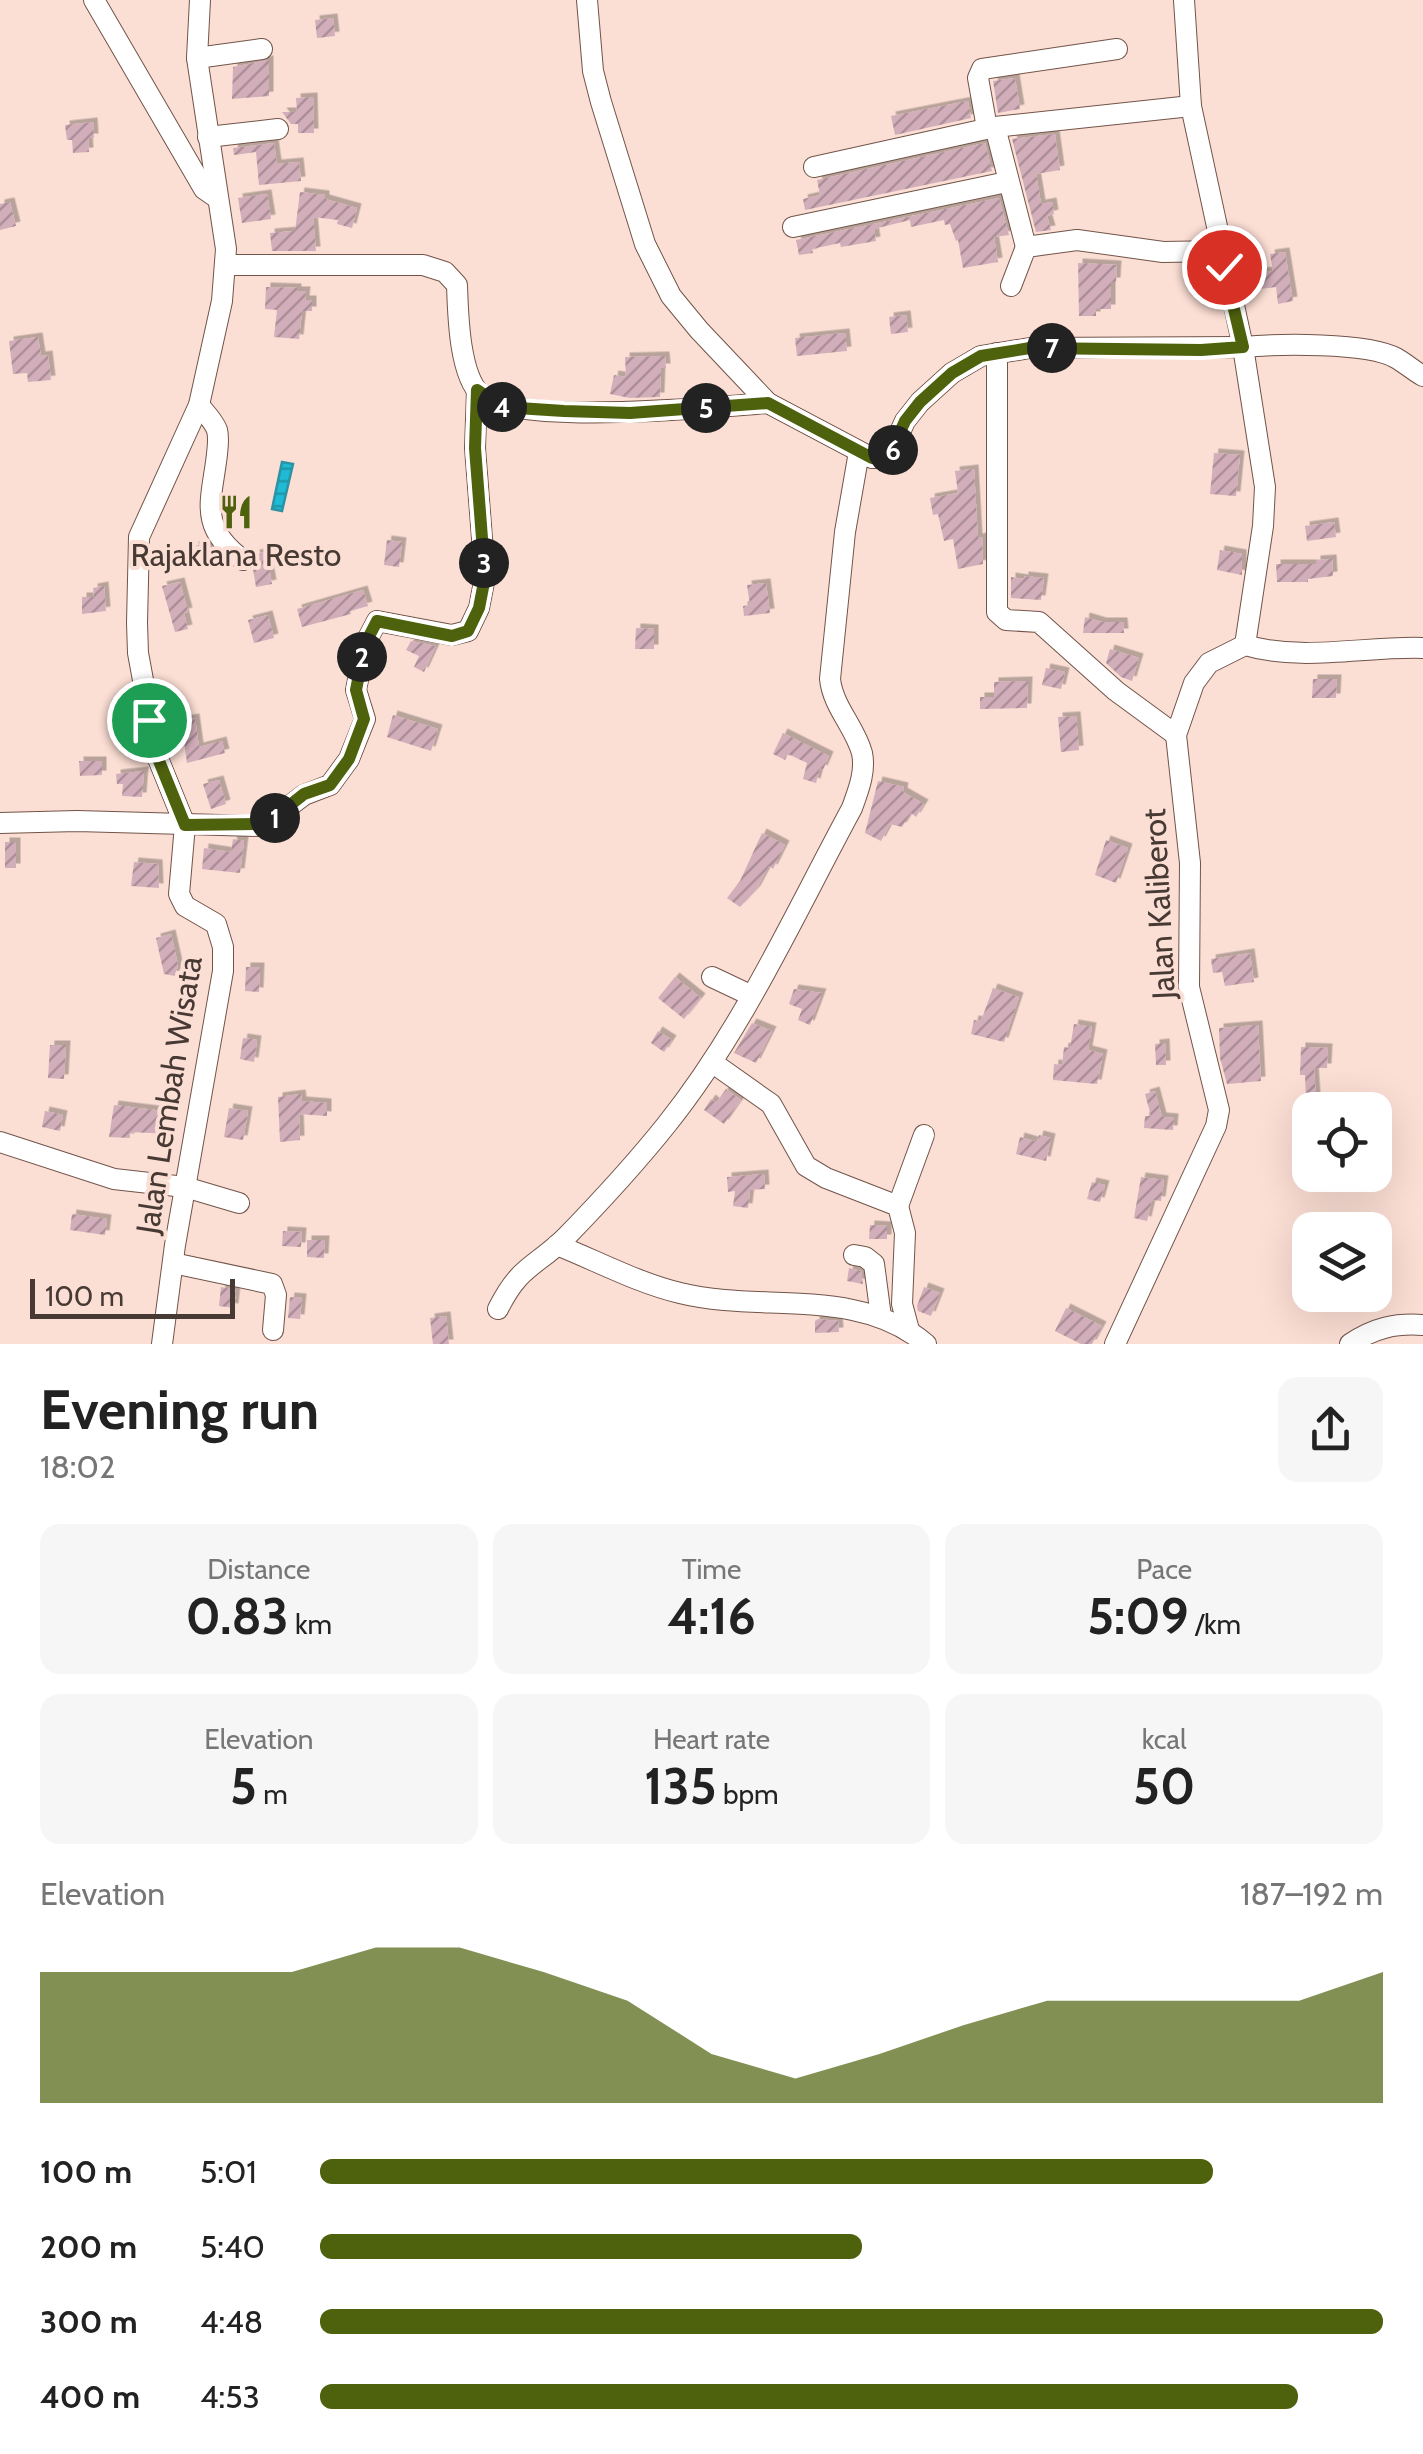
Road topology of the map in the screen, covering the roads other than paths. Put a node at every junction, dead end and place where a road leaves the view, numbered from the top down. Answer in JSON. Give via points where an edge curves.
{"nodes":[{"id":1,"x":94,"y":0,"type":"edge"},
{"id":2,"x":200,"y":0,"type":"edge"},
{"id":3,"x":587,"y":0,"type":"edge"},
{"id":4,"x":1184,"y":0,"type":"edge"},
{"id":5,"x":262,"y":49,"type":"dead end"},
{"id":6,"x":1116,"y":50,"type":"dead end"},
{"id":7,"x":198,"y":58,"type":"junction"},
{"id":8,"x":1191,"y":106,"type":"junction"},
{"id":9,"x":992,"y":127,"type":"junction"},
{"id":10,"x":278,"y":129,"type":"dead end"},
{"id":11,"x":208,"y":137,"type":"junction"},
{"id":12,"x":814,"y":168,"type":"dead end"},
{"id":13,"x":1007,"y":182,"type":"junction"},
{"id":14,"x":216,"y":198,"type":"junction"},
{"id":15,"x":793,"y":227,"type":"dead end"},
{"id":16,"x":1026,"y":247,"type":"junction"},
{"id":17,"x":1221,"y":251,"type":"junction"},
{"id":18,"x":225,"y":265,"type":"junction"},
{"id":19,"x":1011,"y":286,"type":"dead end"},
{"id":20,"x":1243,"y":347,"type":"junction"},
{"id":21,"x":997,"y":353,"type":"junction"},
{"id":22,"x":1423,"y":376,"type":"edge"},
{"id":23,"x":477,"y":390,"type":"junction"},
{"id":24,"x":768,"y":403,"type":"junction"},
{"id":25,"x":198,"y":404,"type":"junction"},
{"id":26,"x":859,"y":452,"type":"junction"},
{"id":27,"x":243,"y":560,"type":"dead end"},
{"id":28,"x":1245,"y":645,"type":"junction"},
{"id":29,"x":1423,"y":648,"type":"edge"},
{"id":30,"x":1176,"y":734,"type":"junction"},
{"id":31,"x":0,"y":823,"type":"edge"},
{"id":32,"x":185,"y":825,"type":"junction"},
{"id":33,"x":712,"y":976,"type":"dead end"},
{"id":34,"x":750,"y":995,"type":"junction"},
{"id":35,"x":714,"y":1063,"type":"junction"},
{"id":36,"x":924,"y":1135,"type":"dead end"},
{"id":37,"x":0,"y":1142,"type":"edge"},
{"id":38,"x":185,"y":1187,"type":"junction"},
{"id":39,"x":238,"y":1203,"type":"dead end"},
{"id":40,"x":898,"y":1206,"type":"junction"},
{"id":41,"x":557,"y":1245,"type":"junction"},
{"id":42,"x":854,"y":1255,"type":"dead end"},
{"id":43,"x":173,"y":1263,"type":"junction"},
{"id":44,"x":498,"y":1308,"type":"dead end"},
{"id":45,"x":880,"y":1317,"type":"junction"},
{"id":46,"x":1423,"y":1325,"type":"edge"},
{"id":47,"x":273,"y":1330,"type":"dead end"},
{"id":48,"x":909,"y":1330,"type":"junction"},
{"id":49,"x":162,"y":1344,"type":"edge"},
{"id":50,"x":926,"y":1344,"type":"edge"},
{"id":51,"x":1116,"y":1344,"type":"edge"},
{"id":52,"x":1350,"y":1344,"type":"edge"}],
"edges":[{"from":1,"to":14,"type":"street","via":[[204,189]]},
{"from":2,"to":7,"type":"street","name":"Jalan Lembah Wisata"},
{"from":3,"to":24,"type":"street","via":[[593,72],[645,244],[671,296]]},
{"from":4,"to":8,"type":"street"},
{"from":5,"to":7,"type":"street"},
{"from":6,"to":9,"type":"street","via":[[982,69],[978,78]]},
{"from":7,"to":11,"type":"street","name":"Jalan Lembah Wisata"},
{"from":8,"to":9,"type":"street"},
{"from":8,"to":17,"type":"street"},
{"from":9,"to":12,"type":"street"},
{"from":9,"to":13,"type":"street"},
{"from":10,"to":11,"type":"street"},
{"from":11,"to":14,"type":"street","name":"Jalan Lembah Wisata"},
{"from":13,"to":15,"type":"street"},
{"from":13,"to":16,"type":"street"},
{"from":14,"to":18,"type":"street","name":"Jalan Lembah Wisata"},
{"from":16,"to":17,"type":"street","via":[[1077,240],[1163,252]]},
{"from":16,"to":19,"type":"street"},
{"from":17,"to":20,"type":"street"},
{"from":18,"to":23,"type":"street","via":[[423,265],[444,272],[457,285],[458,325]]},
{"from":18,"to":25,"type":"street","name":"Jalan Lembah Wisata"},
{"from":20,"to":21,"type":"street"},
{"from":20,"to":22,"type":"street","via":[[1378,352]]},
{"from":20,"to":28,"type":"street","via":[[1265,487]]},
{"from":21,"to":26,"type":"street","via":[[952,373],[920,402],[883,458]]},
{"from":21,"to":30,"type":"street","via":[[997,612],[1006,620],[1039,622]]},
{"from":23,"to":24,"type":"street","via":[[502,407],[564,411]]},
{"from":23,"to":32,"type":"street","via":[[485,577],[468,631],[452,636],[377,621],[356,690],[364,719],[330,785],[304,794],[266,824]]},
{"from":24,"to":26,"type":"street"},
{"from":25,"to":27,"type":"street","via":[[219,435],[208,500],[212,520]]},
{"from":25,"to":32,"type":"street","name":"Jalan Lembah Wisata","via":[[139,538],[136,591],[138,652],[157,756]]},
{"from":26,"to":34,"type":"street","via":[[830,679],[862,751],[860,784]]},
{"from":28,"to":29,"type":"street","via":[[1270,653]]},
{"from":28,"to":30,"type":"street","name":"Jalan Kaliberot","via":[[1209,662]]},
{"from":30,"to":51,"type":"street","name":"Jalan Kaliberot","via":[[1190,863],[1189,986],[1219,1110]]},
{"from":31,"to":32,"type":"street"},
{"from":32,"to":38,"type":"street","name":"Jalan Lembah Wisata","via":[[179,894],[185,906],[216,924],[223,947]]},
{"from":33,"to":34,"type":"street"},
{"from":34,"to":35,"type":"street"},
{"from":35,"to":40,"type":"street","via":[[771,1104],[806,1166]]},
{"from":35,"to":41,"type":"street"},
{"from":36,"to":40,"type":"street"},
{"from":37,"to":38,"type":"street","via":[[114,1179]]},
{"from":38,"to":39,"type":"street"},
{"from":38,"to":43,"type":"street","name":"Jalan Lembah Wisata"},
{"from":40,"to":48,"type":"street"},
{"from":41,"to":44,"type":"street","via":[[525,1268]]},
{"from":41,"to":45,"type":"street","via":[[682,1294],[823,1305]]},
{"from":42,"to":45,"type":"street","via":[[874,1264]]},
{"from":43,"to":47,"type":"street","via":[[272,1284]]},
{"from":43,"to":49,"type":"street","name":"Jalan Lembah Wisata"},
{"from":45,"to":48,"type":"street"},
{"from":46,"to":52,"type":"street","via":[[1380,1328]]},
{"from":48,"to":50,"type":"street"}]}
